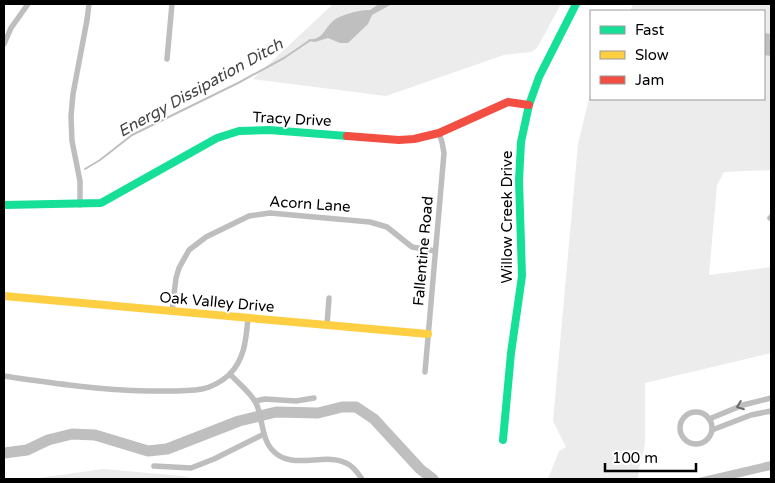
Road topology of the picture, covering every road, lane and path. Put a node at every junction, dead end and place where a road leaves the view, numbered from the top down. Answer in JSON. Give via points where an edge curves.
{"nodes":[{"id":1,"x":28,"y":4,"type":"edge"},
{"id":2,"x":89,"y":4,"type":"edge"},
{"id":3,"x":172,"y":4,"type":"edge"},
{"id":4,"x":576,"y":4,"type":"edge"},
{"id":5,"x":4,"y":44,"type":"edge"},
{"id":6,"x":167,"y":59,"type":"dead end"},
{"id":7,"x":529,"y":105,"type":"junction"},
{"id":8,"x":439,"y":133,"type":"junction"},
{"id":9,"x":80,"y":204,"type":"junction"},
{"id":10,"x":4,"y":205,"type":"edge"},
{"id":11,"x":435,"y":251,"type":"junction"},
{"id":12,"x":4,"y":296,"type":"edge"},
{"id":13,"x":329,"y":298,"type":"dead end"},
{"id":14,"x":172,"y":311,"type":"junction"},
{"id":15,"x":248,"y":318,"type":"junction"},
{"id":16,"x":327,"y":325,"type":"junction"},
{"id":17,"x":428,"y":334,"type":"junction"},
{"id":18,"x":424,"y":372,"type":"dead end"},
{"id":19,"x":230,"y":374,"type":"junction"},
{"id":20,"x":4,"y":376,"type":"edge"},
{"id":21,"x":314,"y":398,"type":"dead end"},
{"id":22,"x":771,"y":398,"type":"edge"},
{"id":23,"x":256,"y":403,"type":"junction"},
{"id":24,"x":771,"y":410,"type":"edge"},
{"id":25,"x":709,"y":419,"type":"junction"},
{"id":26,"x":712,"y":430,"type":"junction"},
{"id":27,"x":264,"y":434,"type":"junction"},
{"id":28,"x":503,"y":440,"type":"dead end"},
{"id":29,"x":154,"y":466,"type":"dead end"},
{"id":30,"x":362,"y":479,"type":"edge"}],
"edges":[{"from":1,"to":5,"type":"street"},
{"from":2,"to":9,"type":"street","via":[[70,116],[80,181]]},
{"from":3,"to":6,"type":"street"},
{"from":4,"to":7,"type":"street","name":"Willow Creek Drive","via":[[539,77]]},
{"from":7,"to":8,"type":"street","name":"Tracy Drive","via":[[508,102]]},
{"from":7,"to":28,"type":"street","name":"Willow Creek Drive","via":[[519,162],[521,292],[511,353]]},
{"from":8,"to":9,"type":"street","name":"Tracy Drive","via":[[399,140],[269,130],[239,131],[217,138],[145,176],[109,201]]},
{"from":8,"to":11,"type":"street","name":"Fallentine Road","via":[[444,153]]},
{"from":9,"to":10,"type":"street","name":"Tracy Drive"},
{"from":11,"to":14,"type":"street","name":"Acorn Lane","via":[[412,247],[387,226],[370,222],[270,213],[249,216],[206,237],[189,250],[176,278]]},
{"from":11,"to":17,"type":"street","name":"Fallentine Road"},
{"from":12,"to":14,"type":"street","name":"Oak Valley Drive"},
{"from":13,"to":16,"type":"street"},
{"from":14,"to":15,"type":"street","name":"Oak Valley Drive"},
{"from":15,"to":16,"type":"street","name":"Oak Valley Drive"},
{"from":15,"to":19,"type":"street","via":[[245,347]]},
{"from":16,"to":17,"type":"street","name":"Oak Valley Drive"},
{"from":17,"to":18,"type":"street","name":"Fallentine Road"},
{"from":19,"to":20,"type":"street","via":[[201,389],[165,391],[107,389]]},
{"from":19,"to":23,"type":"street"},
{"from":21,"to":23,"type":"street","via":[[296,402],[265,399]]},
{"from":22,"to":25,"type":"street","one_way":true},
{"from":23,"to":27,"type":"street"},
{"from":24,"to":26,"type":"street"},
{"from":25,"to":26,"type":"street"},
{"from":25,"to":26,"type":"street","via":[[703,414],[684,417],[680,426],[683,438],[694,444],[708,439]]},
{"from":27,"to":29,"type":"street","via":[[191,468]]},
{"from":27,"to":30,"type":"street","via":[[268,446],[279,456],[294,460],[340,461],[350,465]]}]}
